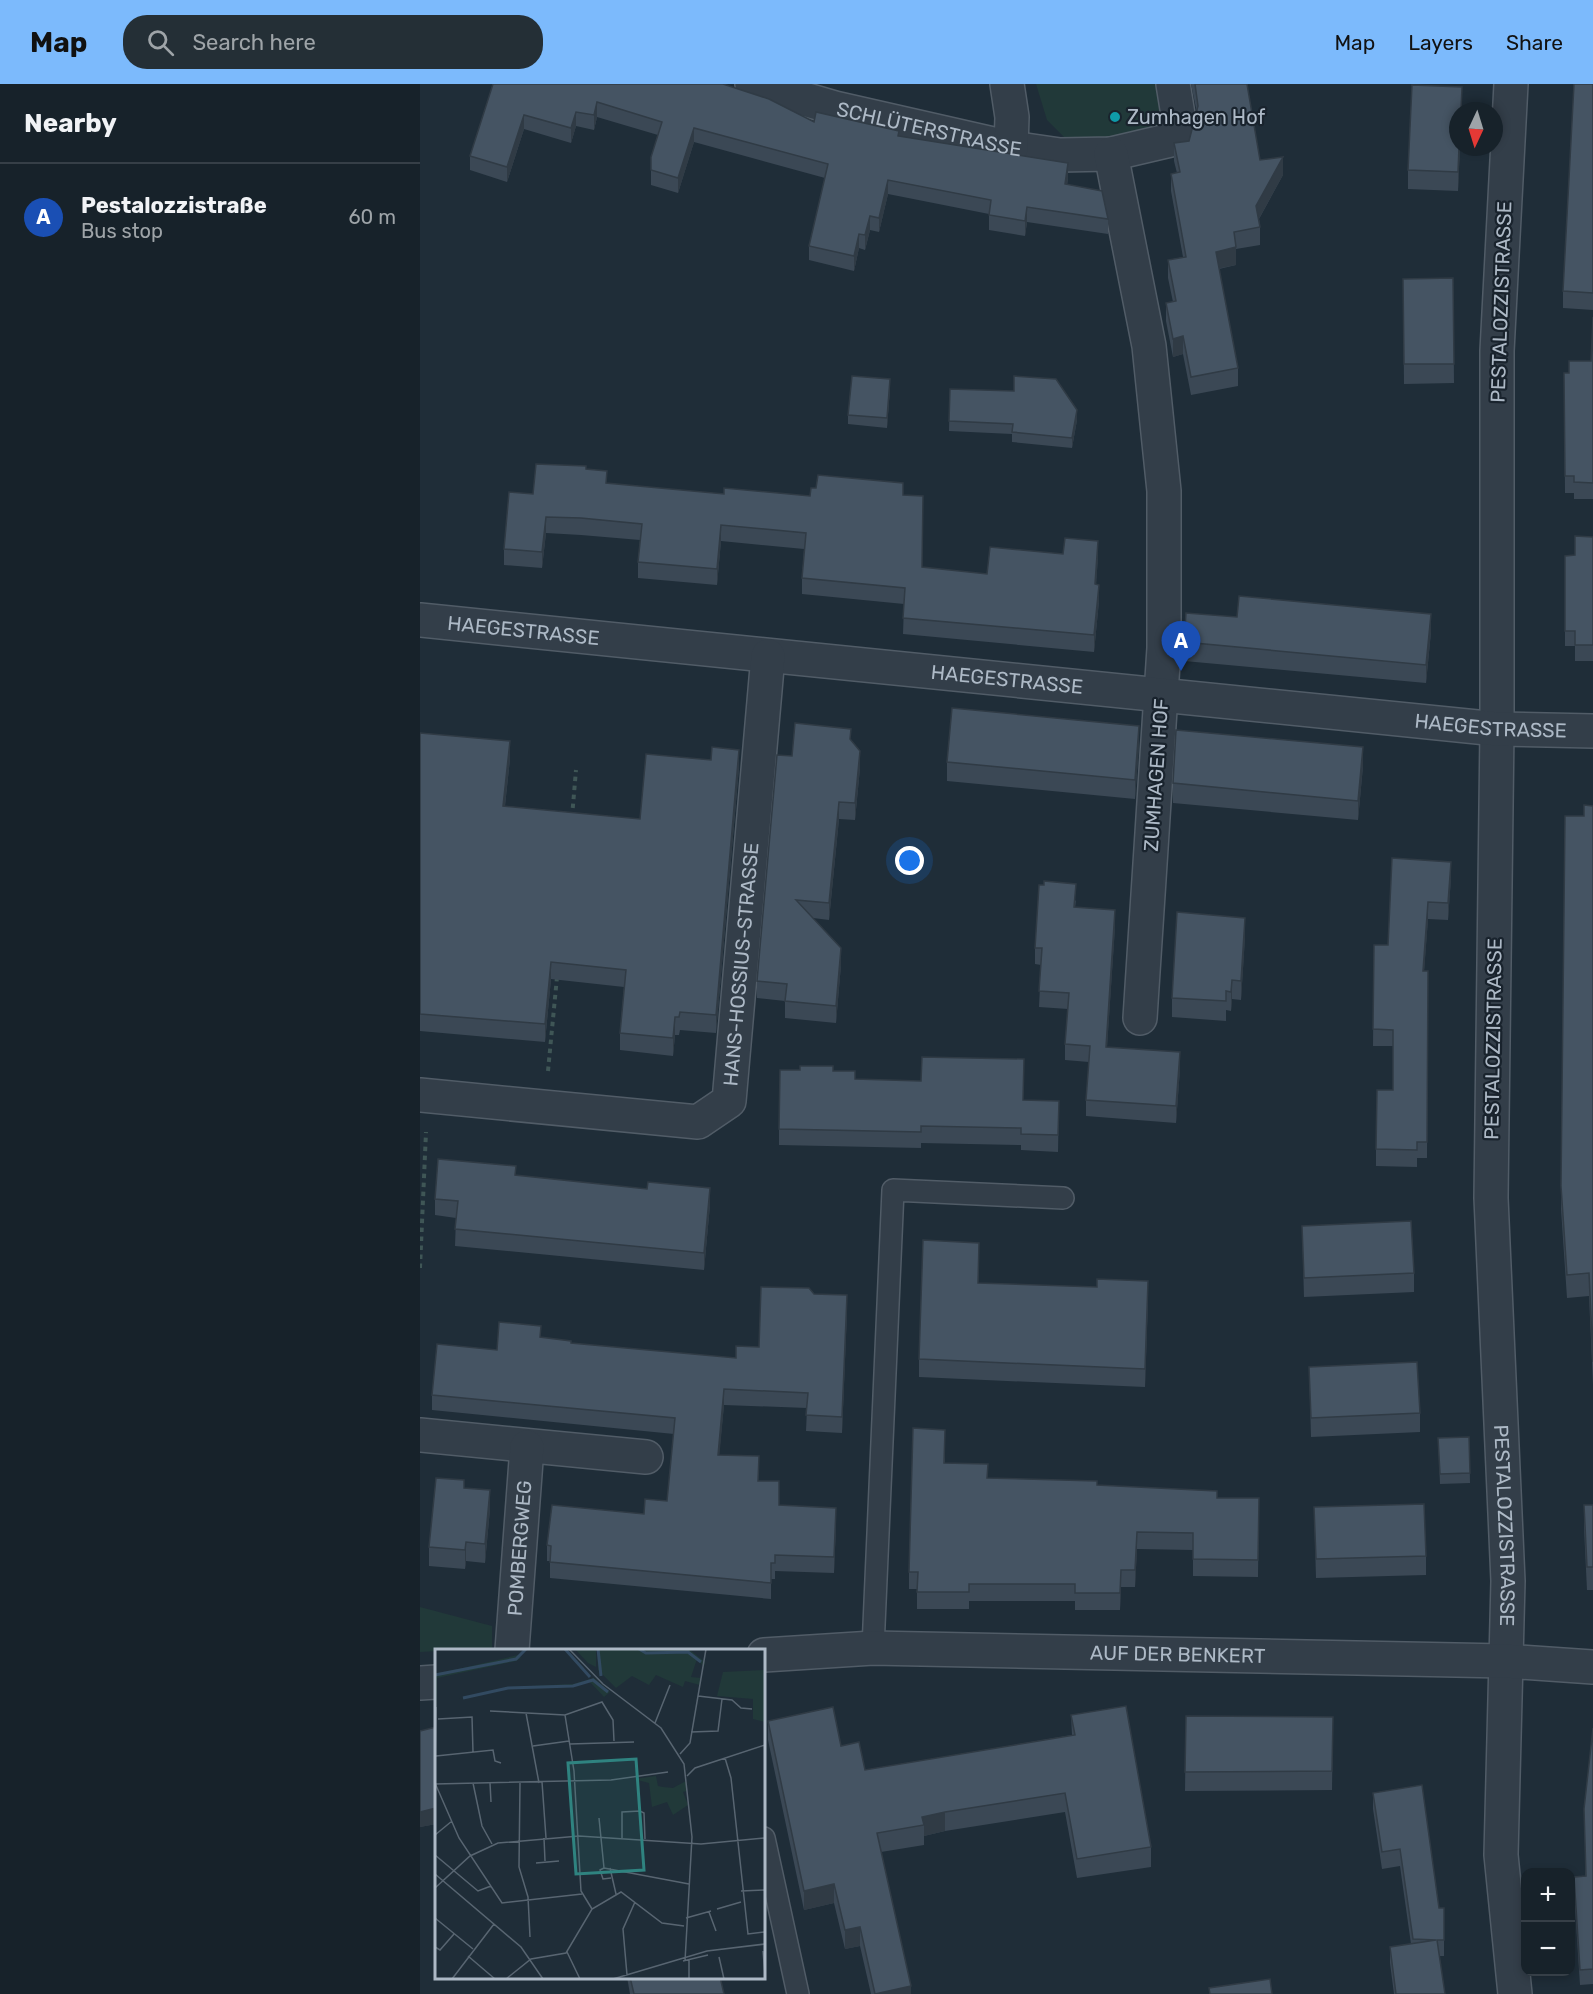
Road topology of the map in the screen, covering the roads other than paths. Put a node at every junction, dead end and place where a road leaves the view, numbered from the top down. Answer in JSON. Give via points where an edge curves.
{"nodes":[{"id":1,"x":752,"y":84,"type":"edge"},
{"id":2,"x":1007,"y":84,"type":"edge"},
{"id":3,"x":1173,"y":84,"type":"edge"},
{"id":4,"x":1511,"y":84,"type":"edge"},
{"id":5,"x":1011,"y":148,"type":"junction"},
{"id":6,"x":1111,"y":154,"type":"junction"},
{"id":7,"x":420,"y":620,"type":"edge"},
{"id":8,"x":768,"y":656,"type":"junction"},
{"id":9,"x":1161,"y":694,"type":"junction"},
{"id":10,"x":1497,"y":729,"type":"junction"},
{"id":11,"x":1593,"y":731,"type":"edge"},
{"id":12,"x":1140,"y":1018,"type":"dead end"},
{"id":13,"x":424,"y":1095,"type":"edge"},
{"id":14,"x":1062,"y":1198,"type":"dead end"},
{"id":15,"x":420,"y":1435,"type":"edge"},
{"id":16,"x":528,"y":1447,"type":"junction"},
{"id":17,"x":646,"y":1457,"type":"dead end"},
{"id":18,"x":873,"y":1648,"type":"junction"},
{"id":19,"x":512,"y":1649,"type":"edge"},
{"id":20,"x":765,"y":1655,"type":"edge"},
{"id":21,"x":1505,"y":1661,"type":"junction"},
{"id":22,"x":1593,"y":1667,"type":"edge"},
{"id":23,"x":435,"y":1682,"type":"edge"},
{"id":24,"x":420,"y":1683,"type":"edge"},
{"id":25,"x":765,"y":1843,"type":"edge"},
{"id":26,"x":798,"y":1994,"type":"edge"},
{"id":27,"x":1515,"y":1994,"type":"edge"}],
"edges":[{"from":1,"to":5,"type":"street","name":"SCHLÜTERSTRASSE","via":[[835,108]]},
{"from":2,"to":5,"type":"street"},
{"from":3,"to":6,"type":"street","via":[[1180,127],[1175,139]]},
{"from":4,"to":10,"type":"street","name":"PESTALOZZISTRASSE","via":[[1497,351]]},
{"from":5,"to":6,"type":"street","name":"SCHLÜTERSTRASSE","via":[[1060,156]]},
{"from":6,"to":9,"type":"street","name":"ZUMHAGEN HOF","via":[[1149,346],[1164,491]]},
{"from":7,"to":8,"type":"street","name":"HAEGESTRASSE"},
{"from":8,"to":9,"type":"street","name":"HAEGESTRASSE"},
{"from":8,"to":13,"type":"street","name":"HANS-HOSSIUS-STRASSE","via":[[729,1101],[698,1122]]},
{"from":9,"to":10,"type":"street","name":"HAEGESTRASSE"},
{"from":9,"to":12,"type":"street","name":"ZUMHAGEN HOF"},
{"from":10,"to":11,"type":"street","name":"HAEGESTRASSE"},
{"from":10,"to":21,"type":"street","name":"PESTALOZZISTRASSE","via":[[1491,1198],[1508,1581]]},
{"from":14,"to":18,"type":"lane","via":[[893,1190]]},
{"from":15,"to":16,"type":"street"},
{"from":16,"to":17,"type":"street"},
{"from":16,"to":19,"type":"street","name":"POMBERGWEG"},
{"from":18,"to":20,"type":"street","name":"AUF DER BENKERT"},
{"from":18,"to":21,"type":"street","name":"AUF DER BENKERT"},
{"from":21,"to":22,"type":"street","name":"AUF DER BENKERT"},
{"from":21,"to":27,"type":"street","name":"PESTALOZZISTRASSE","via":[[1501,1855]]},
{"from":23,"to":24,"type":"street"},
{"from":25,"to":26,"type":"lane"}]}
